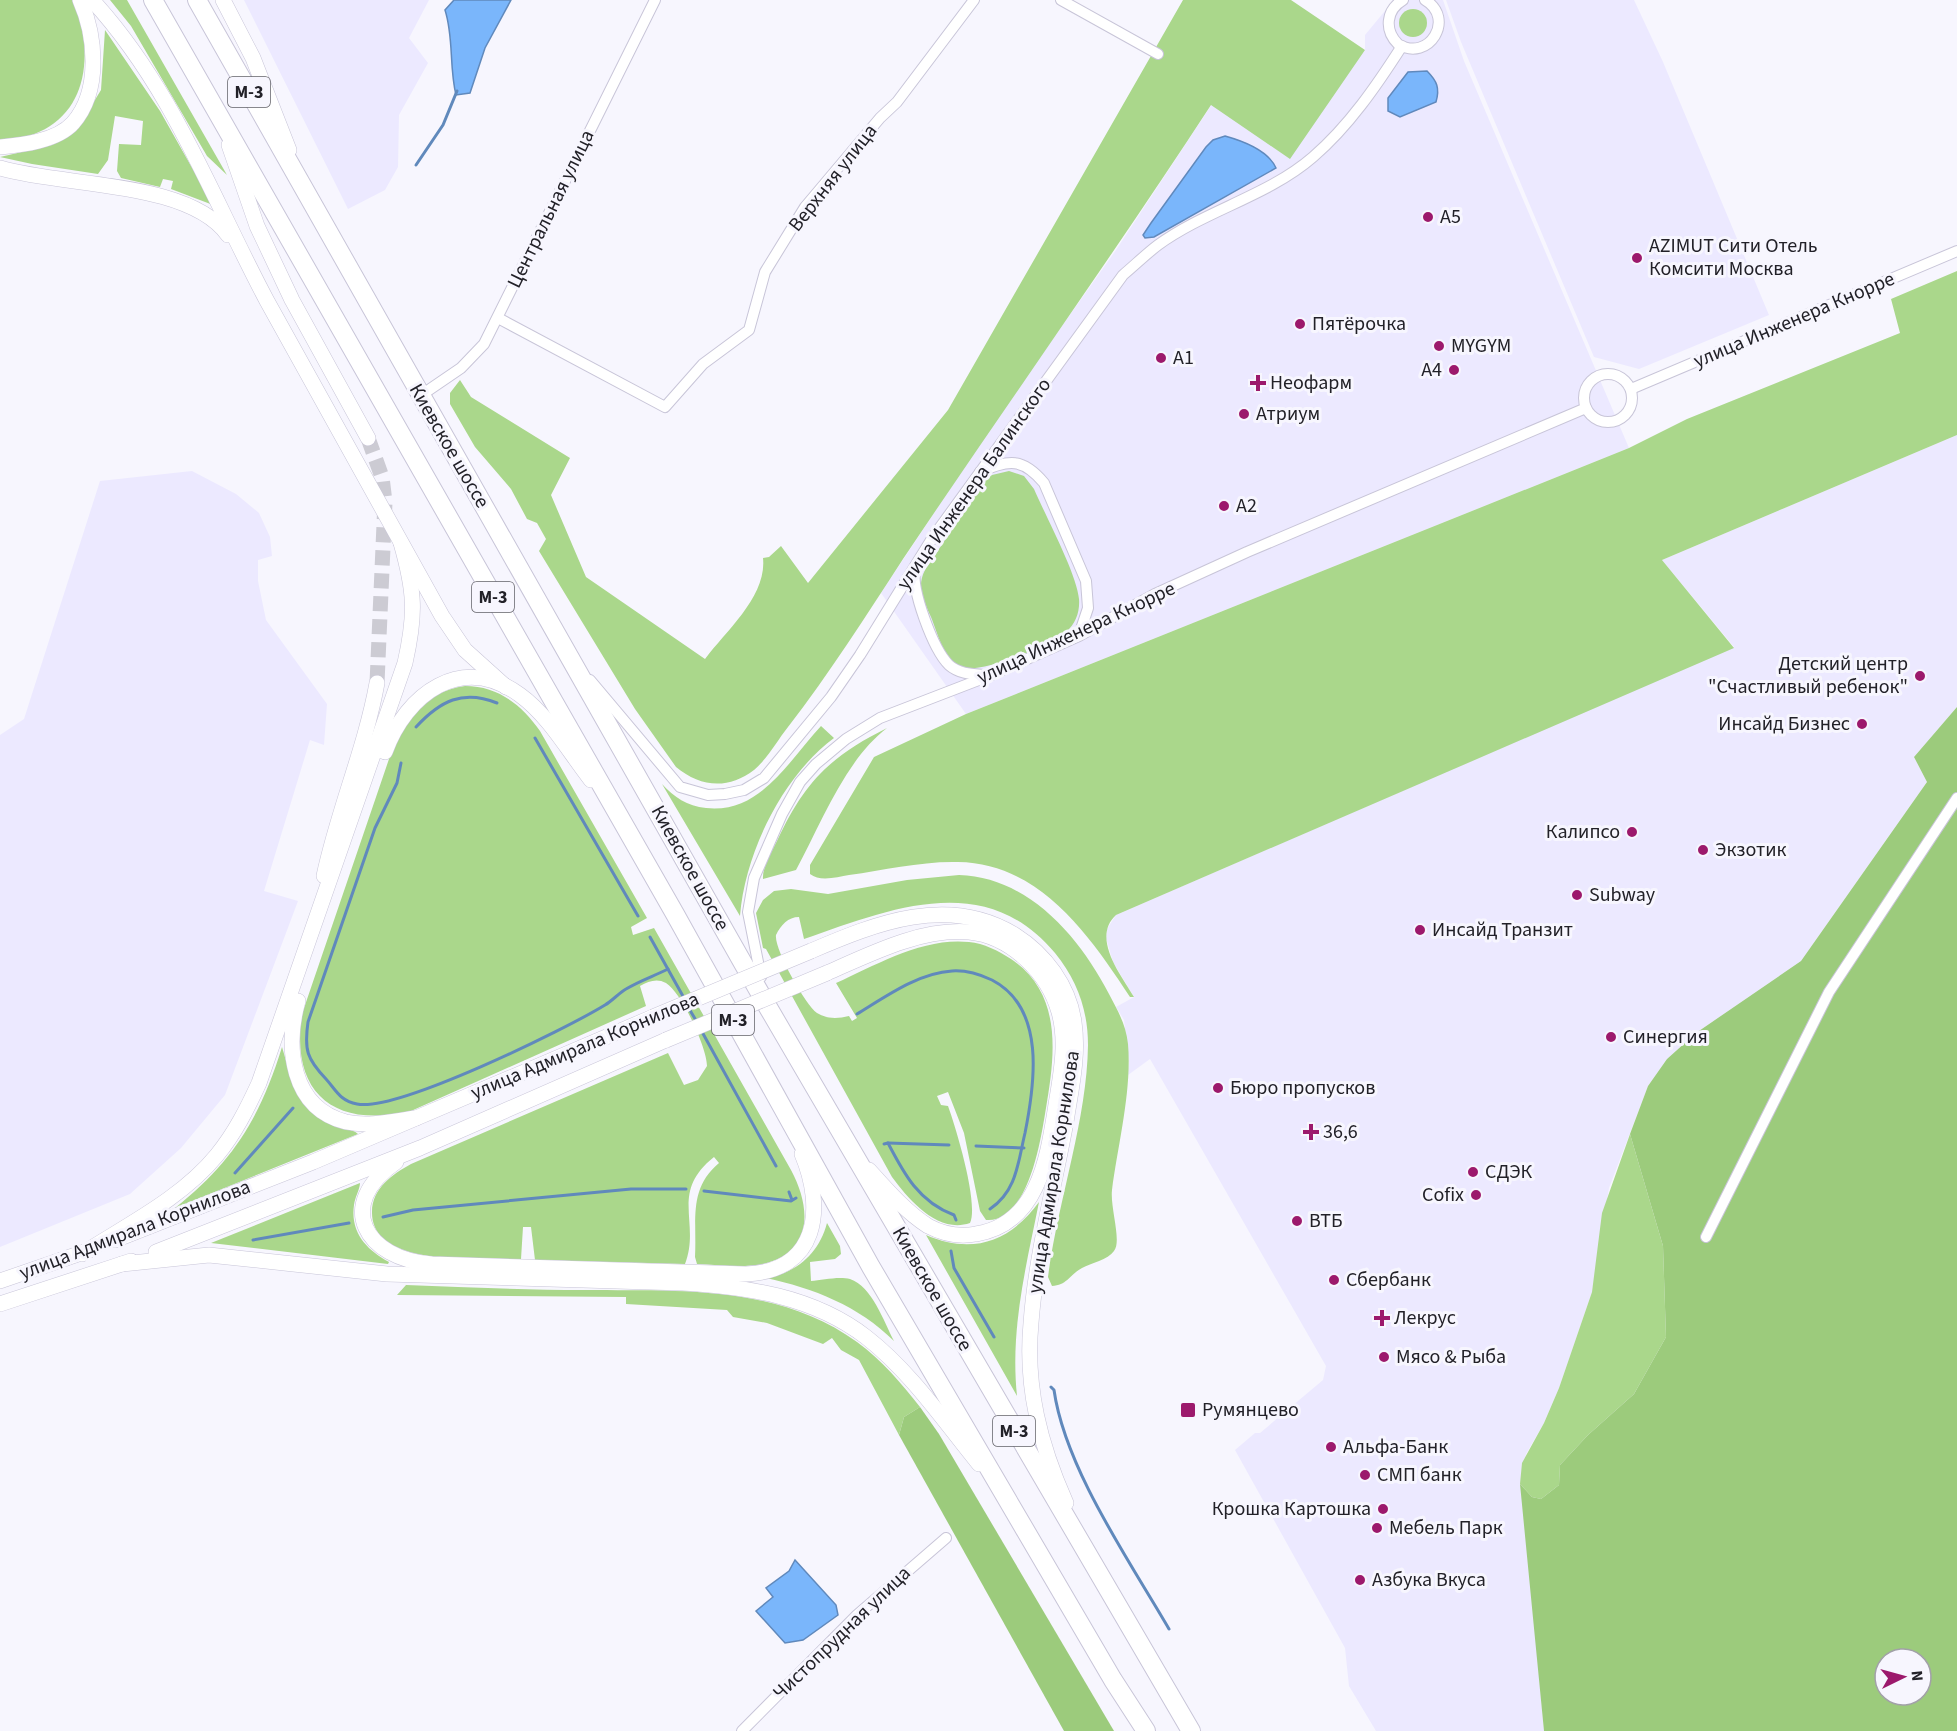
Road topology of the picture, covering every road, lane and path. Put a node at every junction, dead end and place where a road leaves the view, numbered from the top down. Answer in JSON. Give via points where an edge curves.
{"nodes":[{"id":1,"x":80,"y":0,"type":"edge"},
{"id":2,"x":92,"y":0,"type":"edge"},
{"id":3,"x":153,"y":0,"type":"edge"},
{"id":4,"x":197,"y":0,"type":"edge"},
{"id":5,"x":223,"y":0,"type":"edge"},
{"id":6,"x":655,"y":0,"type":"edge"},
{"id":7,"x":974,"y":0,"type":"edge"},
{"id":8,"x":1062,"y":0,"type":"edge"},
{"id":9,"x":1403,"y":0,"type":"edge"},
{"id":10,"x":1428,"y":1,"type":"edge"},
{"id":11,"x":1402,"y":46,"type":"junction"},
{"id":12,"x":1158,"y":54,"type":"dead end"},
{"id":13,"x":220,"y":116,"type":"junction"},
{"id":14,"x":0,"y":147,"type":"edge"},
{"id":15,"x":0,"y":168,"type":"edge"},
{"id":16,"x":302,"y":183,"type":"junction"},
{"id":17,"x":1957,"y":250,"type":"edge"},
{"id":18,"x":243,"y":255,"type":"junction"},
{"id":19,"x":498,"y":318,"type":"junction"},
{"id":20,"x":1631,"y":389,"type":"junction"},
{"id":21,"x":420,"y":396,"type":"junction"},
{"id":22,"x":1586,"y":408,"type":"junction"},
{"id":23,"x":368,"y":438,"type":"tunnel mouth"},
{"id":24,"x":979,"y":473,"type":"junction"},
{"id":25,"x":401,"y":543,"type":"junction"},
{"id":26,"x":915,"y":565,"type":"junction"},
{"id":27,"x":1079,"y":636,"type":"junction"},
{"id":28,"x":569,"y":653,"type":"junction"},
{"id":29,"x":988,"y":676,"type":"junction"},
{"id":30,"x":377,"y":682,"type":"tunnel mouth"},
{"id":31,"x":506,"y":687,"type":"junction"},
{"id":32,"x":1957,"y":798,"type":"edge"},
{"id":33,"x":614,"y":809,"type":"junction"},
{"id":34,"x":320,"y":914,"type":"junction"},
{"id":35,"x":769,"y":1009,"type":"junction"},
{"id":36,"x":416,"y":1118,"type":"junction"},
{"id":37,"x":791,"y":1126,"type":"junction"},
{"id":38,"x":420,"y":1148,"type":"junction"},
{"id":39,"x":852,"y":1152,"type":"junction"},
{"id":40,"x":1706,"y":1237,"type":"dead end"},
{"id":41,"x":82,"y":1254,"type":"junction"},
{"id":42,"x":122,"y":1264,"type":"junction"},
{"id":43,"x":0,"y":1281,"type":"edge"},
{"id":44,"x":0,"y":1304,"type":"edge"},
{"id":45,"x":1005,"y":1496,"type":"junction"},
{"id":46,"x":946,"y":1538,"type":"dead end"},
{"id":47,"x":1114,"y":1603,"type":"junction"},
{"id":48,"x":742,"y":1731,"type":"edge"},
{"id":49,"x":1146,"y":1731,"type":"edge"},
{"id":50,"x":1191,"y":1731,"type":"edge"}],
"edges":[{"from":1,"to":14,"type":"main road","via":[[92,43],[86,101],[72,124],[51,136]]},
{"from":2,"to":18,"type":"main road","via":[[155,82],[200,161]]},
{"from":3,"to":13,"type":"highway","name":"Киевское шоссе","number":"М-3"},
{"from":4,"to":16,"type":"highway","name":"Киевское шоссе","number":"М-3"},
{"from":5,"to":16,"type":"main road","via":[[253,58]]},
{"from":6,"to":19,"type":"street","name":"Центральная улица"},
{"from":7,"to":19,"type":"street","name":"Верхняя улица","via":[[897,102],[806,207],[765,272],[749,330],[703,364],[665,407]]},
{"from":8,"to":12,"type":"street"},
{"from":9,"to":11,"type":"street","via":[[1391,11],[1388,24],[1392,37]]},
{"from":10,"to":11,"type":"street","via":[[1439,22],[1434,39],[1419,48]]},
{"from":11,"to":24,"type":"street","name":"улица Инженера Балинского","via":[[1344,125],[1313,157],[1282,179],[1158,244],[1123,275]]},
{"from":13,"to":23,"type":"main road","via":[[267,247]]},
{"from":13,"to":33,"type":"highway","name":"Киевское шоссе","number":"М-3"},
{"from":15,"to":18,"type":"main road","via":[[180,202],[211,216]]},
{"from":16,"to":21,"type":"highway","name":"Киевское шоссе","number":"М-3"},
{"from":17,"to":20,"type":"street","name":"улица Инженера Кнорре"},
{"from":18,"to":25,"type":"main road"},
{"from":19,"to":21,"type":"street","name":"Центральная улица","via":[[472,358]]},
{"from":20,"to":22,"type":"street","via":[[1630,410],[1619,420],[1604,422]]},
{"from":20,"to":22,"type":"street","via":[[1619,376],[1602,374],[1588,384]]},
{"from":21,"to":28,"type":"highway","name":"Киевское шоссе","number":"М-3"},
{"from":22,"to":27,"type":"street","name":"улица Инженера Кнорре","via":[[1247,552],[1155,594]]},
{"from":24,"to":26,"type":"street","name":"улица Инженера Балинского"},
{"from":24,"to":27,"type":"street","via":[[1015,462],[1034,471],[1044,483],[1086,581],[1088,608]]},
{"from":25,"to":31,"type":"main road","via":[[465,650]]},
{"from":25,"to":34,"type":"main road","via":[[413,591],[414,626],[388,716]]},
{"from":26,"to":28,"type":"street","name":"улица Инженера Балинского","via":[[831,697],[764,778],[744,790],[708,795],[680,787]]},
{"from":26,"to":29,"type":"street","via":[[914,589],[941,654],[959,671]]},
{"from":27,"to":29,"type":"street","name":"улица Инженера Кнорре"},
{"from":28,"to":35,"type":"highway","name":"Киевское шоссе","number":"М-3"},
{"from":29,"to":35,"type":"street","name":"улица Инженера Кнорре","via":[[870,724],[825,756],[800,782],[767,845],[750,894],[748,912],[754,950]]},
{"from":30,"to":34,"type":"main road","via":[[363,741],[335,825]]},
{"from":31,"to":33,"type":"main road","via":[[540,714]]},
{"from":31,"to":36,"type":"main road","via":[[482,680],[448,681],[422,695],[402,718],[387,747],[292,1025],[295,1072],[306,1093],[321,1109],[360,1124]]},
{"from":32,"to":40,"type":"street","via":[[1829,992]]},
{"from":33,"to":37,"type":"highway","name":"Киевское шоссе","number":"М-3"},
{"from":34,"to":41,"type":"main road","via":[[259,1083],[229,1140],[184,1185]]},
{"from":35,"to":39,"type":"highway","name":"Киевское шоссе","number":"М-3"},
{"from":36,"to":41,"type":"main road","name":"улица Адмирала Корнилова"},
{"from":36,"to":47,"type":"main road","name":"улица Адмирала Корнилова","bridge":true,"via":[[811,951],[897,920],[942,914],[972,916],[1007,930],[1035,950],[1052,970],[1074,1021],[1074,1072],[1034,1298],[1030,1378],[1043,1445],[1057,1483]]},
{"from":37,"to":38,"type":"main road","via":[[810,1176],[812,1228],[806,1244],[788,1263],[751,1274],[432,1264],[399,1258],[383,1250],[368,1233],[364,1201],[385,1170]]},
{"from":37,"to":45,"type":"highway","name":"Киевское шоссе","number":"М-3"},
{"from":38,"to":39,"type":"main road","name":"улица Адмирала Корнилова","bridge":true,"via":[[827,973],[929,935],[980,934],[1010,948],[1035,968],[1054,998],[1062,1023],[1061,1071],[1046,1161],[1032,1196],[1007,1222],[968,1235],[930,1227],[893,1197]]},
{"from":38,"to":42,"type":"main road","name":"улица Адмирала Корнилова"},
{"from":39,"to":47,"type":"highway","name":"Киевское шоссе","number":"М-3"},
{"from":41,"to":43,"type":"main road","name":"улица Адмирала Корнилова"},
{"from":42,"to":44,"type":"main road","name":"улица Адмирала Корнилова"},
{"from":42,"to":45,"type":"main road","via":[[226,1255],[387,1274],[683,1282],[775,1295],[825,1313],[874,1344],[915,1386]]},
{"from":45,"to":49,"type":"highway","name":"Киевское шоссе","number":"М-3"},
{"from":46,"to":48,"type":"street","name":"Чистопрудная улица","via":[[857,1615]]},
{"from":47,"to":50,"type":"highway","name":"Киевское шоссе","number":"М-3"}]}
